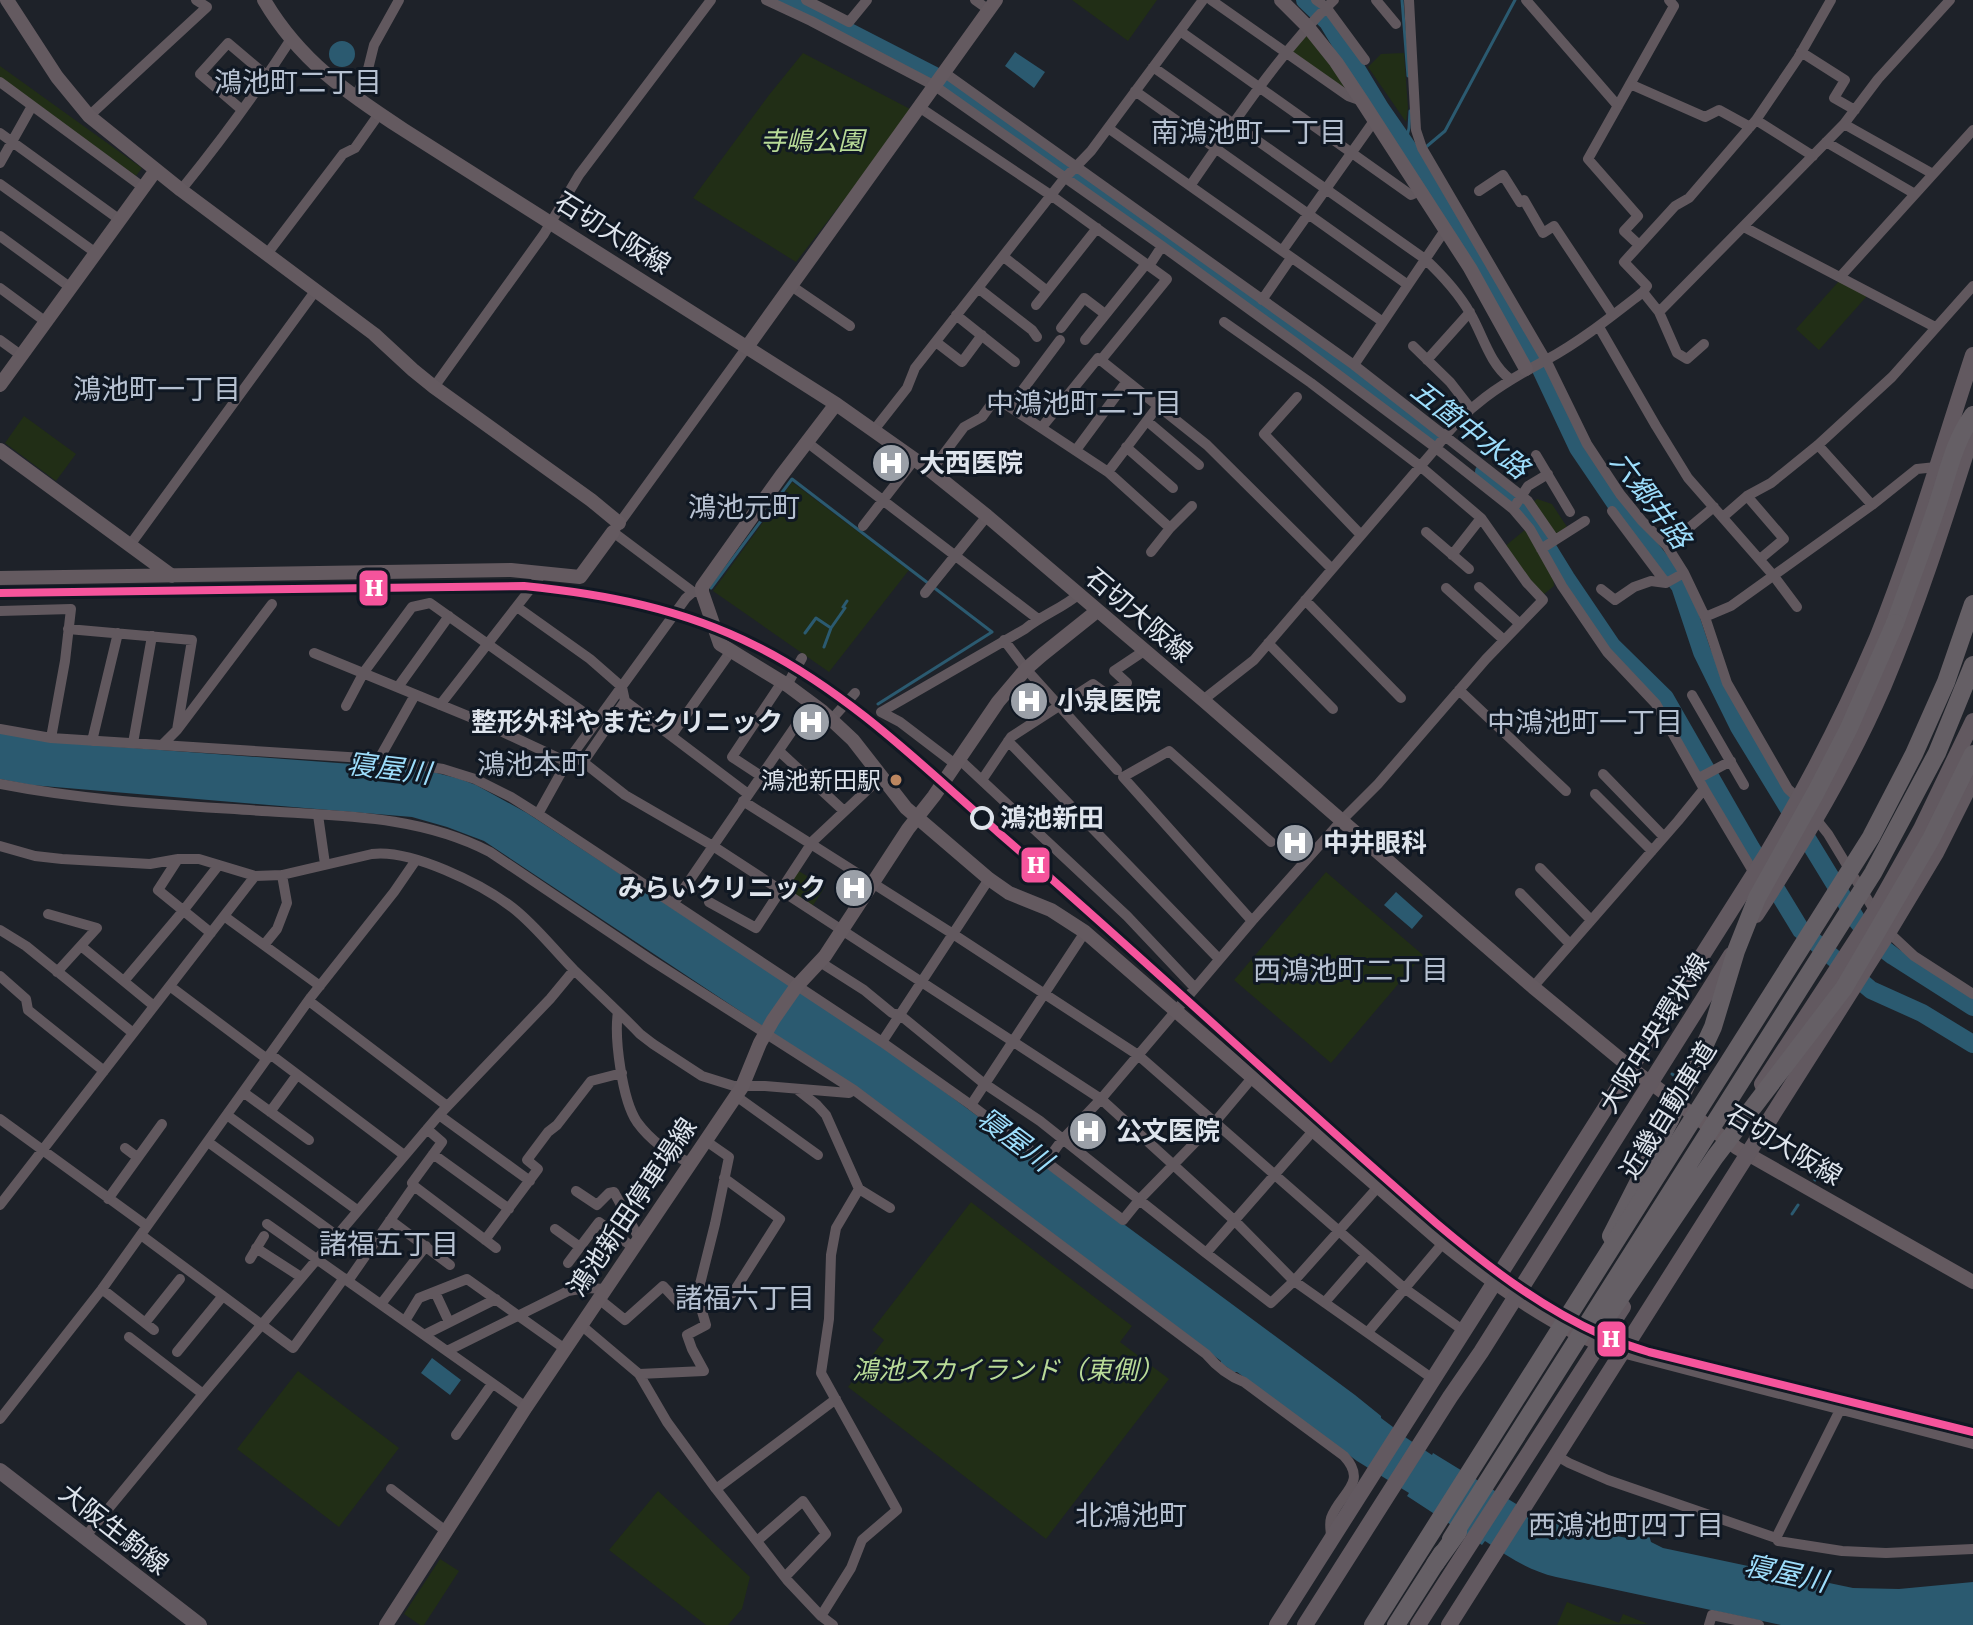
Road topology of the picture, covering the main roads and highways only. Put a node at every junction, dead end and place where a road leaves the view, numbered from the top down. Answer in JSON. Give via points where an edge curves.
{"nodes":[{"id":1,"x":1973,"y":355,"type":"edge"},
{"id":2,"x":1973,"y":415,"type":"edge"},
{"id":3,"x":1973,"y":431,"type":"edge"},
{"id":4,"x":1973,"y":604,"type":"edge"},
{"id":5,"x":1973,"y":665,"type":"edge"},
{"id":6,"x":1973,"y":721,"type":"edge"},
{"id":7,"x":1973,"y":754,"type":"edge"},
{"id":8,"x":1973,"y":779,"type":"edge"},
{"id":9,"x":1578,"y":1299,"type":"junction"},
{"id":10,"x":0,"y":1471,"type":"edge"},
{"id":11,"x":1342,"y":1523,"type":"junction"},
{"id":12,"x":1435,"y":1564,"type":"junction"},
{"id":13,"x":199,"y":1625,"type":"edge"},
{"id":14,"x":1277,"y":1625,"type":"edge"},
{"id":15,"x":1288,"y":1625,"type":"edge"},
{"id":16,"x":1305,"y":1625,"type":"edge"},
{"id":17,"x":1373,"y":1625,"type":"edge"},
{"id":18,"x":1396,"y":1625,"type":"edge"},
{"id":19,"x":1418,"y":1625,"type":"edge"},
{"id":20,"x":1449,"y":1625,"type":"edge"}],
"edges":[{"from":1,"to":11,"type":"main road","via":[[1877,637],[1798,802]]},
{"from":2,"to":9,"type":"highway","bridge":true,"via":[[1895,623],[1849,728],[1757,898],[1704,1050]]},
{"from":3,"to":16,"type":"main road","name":"大阪中央環状線","via":[[1894,661],[1813,822]]},
{"from":4,"to":9,"type":"highway","name":"近畿自動車道","bridge":true,"via":[[1946,682],[1871,837]]},
{"from":5,"to":12,"type":"highway","name":"近畿自動車道","bridge":true,"via":[[1937,753],[1873,873]]},
{"from":6,"to":19,"type":"main road","via":[[1872,916]]},
{"from":7,"to":12,"type":"highway","bridge":true,"via":[[1931,839],[1844,988],[1715,1157]]},
{"from":8,"to":20,"type":"main road","via":[[1875,955]]},
{"from":9,"to":17,"type":"highway","name":"近畿自動車道","bridge":true},
{"from":10,"to":13,"type":"main road","name":"大阪生駒線"},
{"from":11,"to":14,"type":"main road"},
{"from":11,"to":15,"type":"main road","via":[[1333,1549]]},
{"from":12,"to":18,"type":"highway","name":"近畿自動車道"}]}
